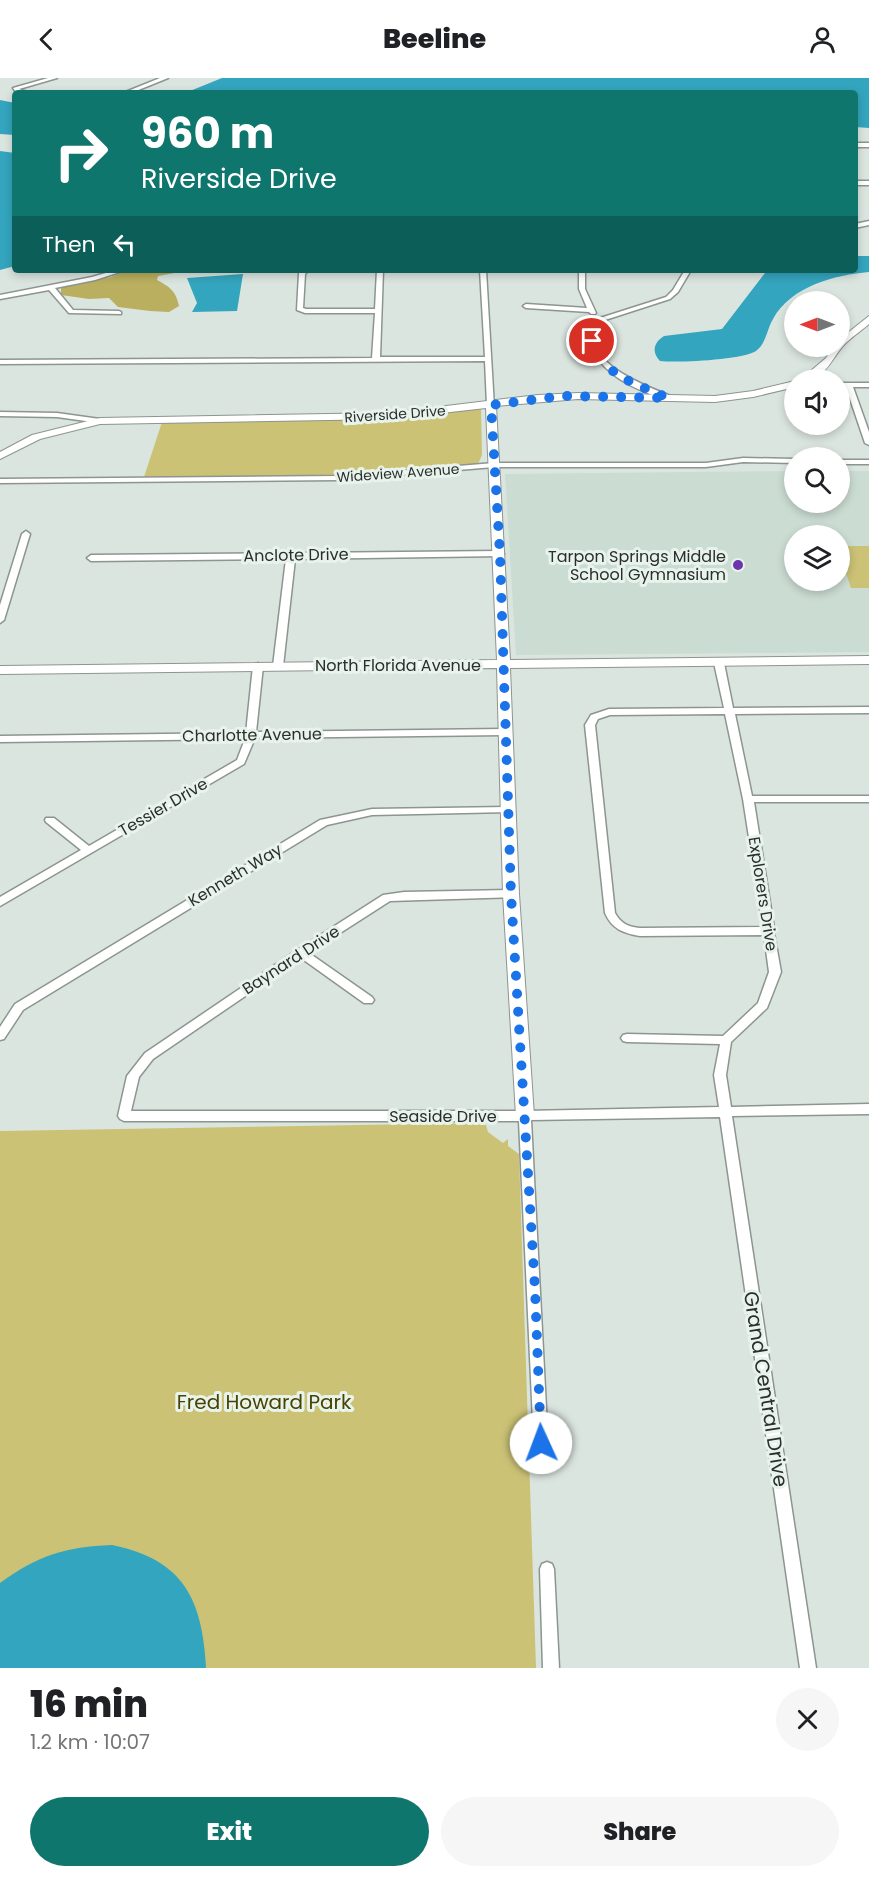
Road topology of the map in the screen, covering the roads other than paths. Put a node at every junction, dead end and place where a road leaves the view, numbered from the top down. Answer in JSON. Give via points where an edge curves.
{"nodes":[{"id":1,"x":54,"y":78,"type":"edge"},
{"id":2,"x":163,"y":78,"type":"edge"},
{"id":3,"x":17,"y":90,"type":"edge"},
{"id":4,"x":133,"y":90,"type":"edge"},
{"id":5,"x":113,"y":273,"type":"edge"},
{"id":6,"x":302,"y":273,"type":"edge"},
{"id":7,"x":380,"y":273,"type":"edge"},
{"id":8,"x":483,"y":273,"type":"edge"},
{"id":9,"x":582,"y":273,"type":"edge"},
{"id":10,"x":686,"y":273,"type":"edge"},
{"id":11,"x":50,"y":287,"type":"junction"},
{"id":12,"x":0,"y":297,"type":"edge"},
{"id":13,"x":526,"y":306,"type":"dead end"},
{"id":14,"x":590,"y":310,"type":"junction"},
{"id":15,"x":378,"y":311,"type":"junction"},
{"id":16,"x":119,"y":313,"type":"dead end"},
{"id":17,"x":599,"y":320,"type":"junction"},
{"id":18,"x":869,"y":320,"type":"edge"},
{"id":19,"x":850,"y":336,"type":"edge"},
{"id":20,"x":832,"y":357,"type":"edge"},
{"id":21,"x":375,"y":359,"type":"junction"},
{"id":22,"x":488,"y":360,"type":"junction"},
{"id":23,"x":0,"y":363,"type":"edge"},
{"id":24,"x":819,"y":369,"type":"edge"},
{"id":25,"x":850,"y":385,"type":"edge"},
{"id":26,"x":869,"y":385,"type":"edge"},
{"id":27,"x":784,"y":386,"type":"edge"},
{"id":28,"x":668,"y":398,"type":"junction"},
{"id":29,"x":850,"y":399,"type":"edge"},
{"id":30,"x":491,"y":405,"type":"junction"},
{"id":31,"x":0,"y":414,"type":"edge"},
{"id":32,"x":100,"y":421,"type":"junction"},
{"id":33,"x":869,"y":443,"type":"edge"},
{"id":34,"x":0,"y":456,"type":"edge"},
{"id":35,"x":784,"y":461,"type":"edge"},
{"id":36,"x":850,"y":462,"type":"edge"},
{"id":37,"x":869,"y":462,"type":"edge"},
{"id":38,"x":494,"y":465,"type":"junction"},
{"id":39,"x":0,"y":481,"type":"edge"},
{"id":40,"x":26,"y":534,"type":"dead end"},
{"id":41,"x":500,"y":554,"type":"junction"},
{"id":42,"x":291,"y":555,"type":"junction"},
{"id":43,"x":91,"y":558,"type":"dead end"},
{"id":44,"x":0,"y":620,"type":"edge"},
{"id":45,"x":869,"y":660,"type":"edge"},
{"id":46,"x":719,"y":663,"type":"junction"},
{"id":47,"x":503,"y":665,"type":"junction"},
{"id":48,"x":258,"y":666,"type":"junction"},
{"id":49,"x":278,"y":666,"type":"junction"},
{"id":50,"x":0,"y":670,"type":"edge"},
{"id":51,"x":869,"y":710,"type":"edge"},
{"id":52,"x":730,"y":712,"type":"junction"},
{"id":53,"x":504,"y":732,"type":"junction"},
{"id":54,"x":251,"y":735,"type":"junction"},
{"id":55,"x":0,"y":739,"type":"edge"},
{"id":56,"x":869,"y":799,"type":"edge"},
{"id":57,"x":748,"y":800,"type":"junction"},
{"id":58,"x":507,"y":810,"type":"junction"},
{"id":59,"x":50,"y":820,"type":"dead end"},
{"id":60,"x":88,"y":850,"type":"junction"},
{"id":61,"x":511,"y":894,"type":"junction"},
{"id":62,"x":0,"y":902,"type":"edge"},
{"id":63,"x":770,"y":931,"type":"junction"},
{"id":64,"x":301,"y":953,"type":"junction"},
{"id":65,"x":368,"y":1000,"type":"dead end"},
{"id":66,"x":0,"y":1036,"type":"edge"},
{"id":67,"x":627,"y":1038,"type":"dead end"},
{"id":68,"x":726,"y":1040,"type":"junction"},
{"id":69,"x":869,"y":1109,"type":"edge"},
{"id":70,"x":724,"y":1111,"type":"junction"},
{"id":71,"x":124,"y":1116,"type":"joint"},
{"id":72,"x":525,"y":1116,"type":"junction"},
{"id":73,"x":542,"y":1465,"type":"dead end"},
{"id":74,"x":547,"y":1569,"type":"dead end"},
{"id":75,"x":551,"y":1668,"type":"edge"},
{"id":76,"x":808,"y":1668,"type":"edge"}],
"edges":[{"from":1,"to":3,"type":"street"},
{"from":2,"to":4,"type":"street"},
{"from":5,"to":11,"type":"street"},
{"from":6,"to":15,"type":"street","via":[[299,309]]},
{"from":7,"to":15,"type":"street"},
{"from":8,"to":22,"type":"street"},
{"from":9,"to":14,"type":"street","via":[[581,285]]},
{"from":10,"to":17,"type":"street","via":[[668,298]]},
{"from":11,"to":12,"type":"street"},
{"from":11,"to":16,"type":"street","via":[[71,312]]},
{"from":13,"to":14,"type":"street"},
{"from":14,"to":17,"type":"street"},
{"from":15,"to":21,"type":"street"},
{"from":17,"to":28,"type":"street","via":[[592,341],[604,363],[613,372]]},
{"from":18,"to":19,"type":"street"},
{"from":20,"to":24,"type":"street"},
{"from":21,"to":22,"type":"street"},
{"from":21,"to":23,"type":"street"},
{"from":22,"to":30,"type":"street"},
{"from":25,"to":26,"type":"street"},
{"from":27,"to":28,"type":"street","name":"Riverside Drive","via":[[727,398]]},
{"from":28,"to":30,"type":"street","name":"Riverside Drive","via":[[564,396]]},
{"from":29,"to":33,"type":"street"},
{"from":30,"to":32,"type":"street","name":"Riverside Drive","via":[[378,416]]},
{"from":30,"to":38,"type":"street"},
{"from":31,"to":32,"type":"street","via":[[57,414]]},
{"from":32,"to":34,"type":"street","name":"Riverside Drive","via":[[36,437]]},
{"from":35,"to":38,"type":"street","name":"Wideview Avenue","via":[[706,465]]},
{"from":36,"to":37,"type":"street"},
{"from":38,"to":39,"type":"street","name":"Wideview Avenue","via":[[339,478]]},
{"from":38,"to":41,"type":"street"},
{"from":40,"to":44,"type":"street"},
{"from":41,"to":42,"type":"street","name":"Anclote Drive"},
{"from":41,"to":47,"type":"street"},
{"from":42,"to":43,"type":"street","name":"Anclote Drive"},
{"from":42,"to":49,"type":"street"},
{"from":45,"to":46,"type":"street","name":"North Florida Avenue"},
{"from":46,"to":47,"type":"street","name":"North Florida Avenue"},
{"from":46,"to":52,"type":"street","name":"Explorers Drive"},
{"from":47,"to":49,"type":"street","name":"North Florida Avenue"},
{"from":47,"to":53,"type":"street"},
{"from":48,"to":49,"type":"street","name":"North Florida Avenue"},
{"from":48,"to":50,"type":"street","name":"North Florida Avenue"},
{"from":48,"to":54,"type":"street","name":"Tessier Drive"},
{"from":51,"to":52,"type":"street"},
{"from":52,"to":57,"type":"street","name":"Explorers Drive"},
{"from":52,"to":63,"type":"street","via":[[609,712],[594,717],[590,725],[610,913],[613,921],[625,930],[640,932]]},
{"from":53,"to":54,"type":"street","name":"Charlotte Avenue"},
{"from":53,"to":58,"type":"street"},
{"from":54,"to":55,"type":"street","name":"Charlotte Avenue"},
{"from":54,"to":60,"type":"street","name":"Tessier Drive","via":[[241,762]]},
{"from":56,"to":57,"type":"street"},
{"from":57,"to":63,"type":"street","name":"Explorers Drive"},
{"from":58,"to":61,"type":"street"},
{"from":58,"to":66,"type":"street","name":"Kenneth Way","via":[[372,812],[324,822],[19,1007]]},
{"from":59,"to":60,"type":"street"},
{"from":60,"to":62,"type":"street","name":"Tessier Drive"},
{"from":61,"to":64,"type":"street","name":"Baynard Drive","via":[[387,898]]},
{"from":61,"to":72,"type":"street"},
{"from":63,"to":68,"type":"street","name":"Explorers Drive","via":[[775,972],[764,1005]]},
{"from":64,"to":65,"type":"street"},
{"from":64,"to":71,"type":"street","name":"Baynard Drive","via":[[149,1056],[133,1076]]},
{"from":67,"to":68,"type":"street"},
{"from":68,"to":70,"type":"street","via":[[720,1075]]},
{"from":69,"to":70,"type":"street","name":"Seaside Drive"},
{"from":70,"to":72,"type":"street","name":"Seaside Drive"},
{"from":70,"to":76,"type":"street","name":"Grand Central Drive"},
{"from":71,"to":72,"type":"street","name":"Seaside Drive"},
{"from":72,"to":73,"type":"street"},
{"from":74,"to":75,"type":"street"}]}
